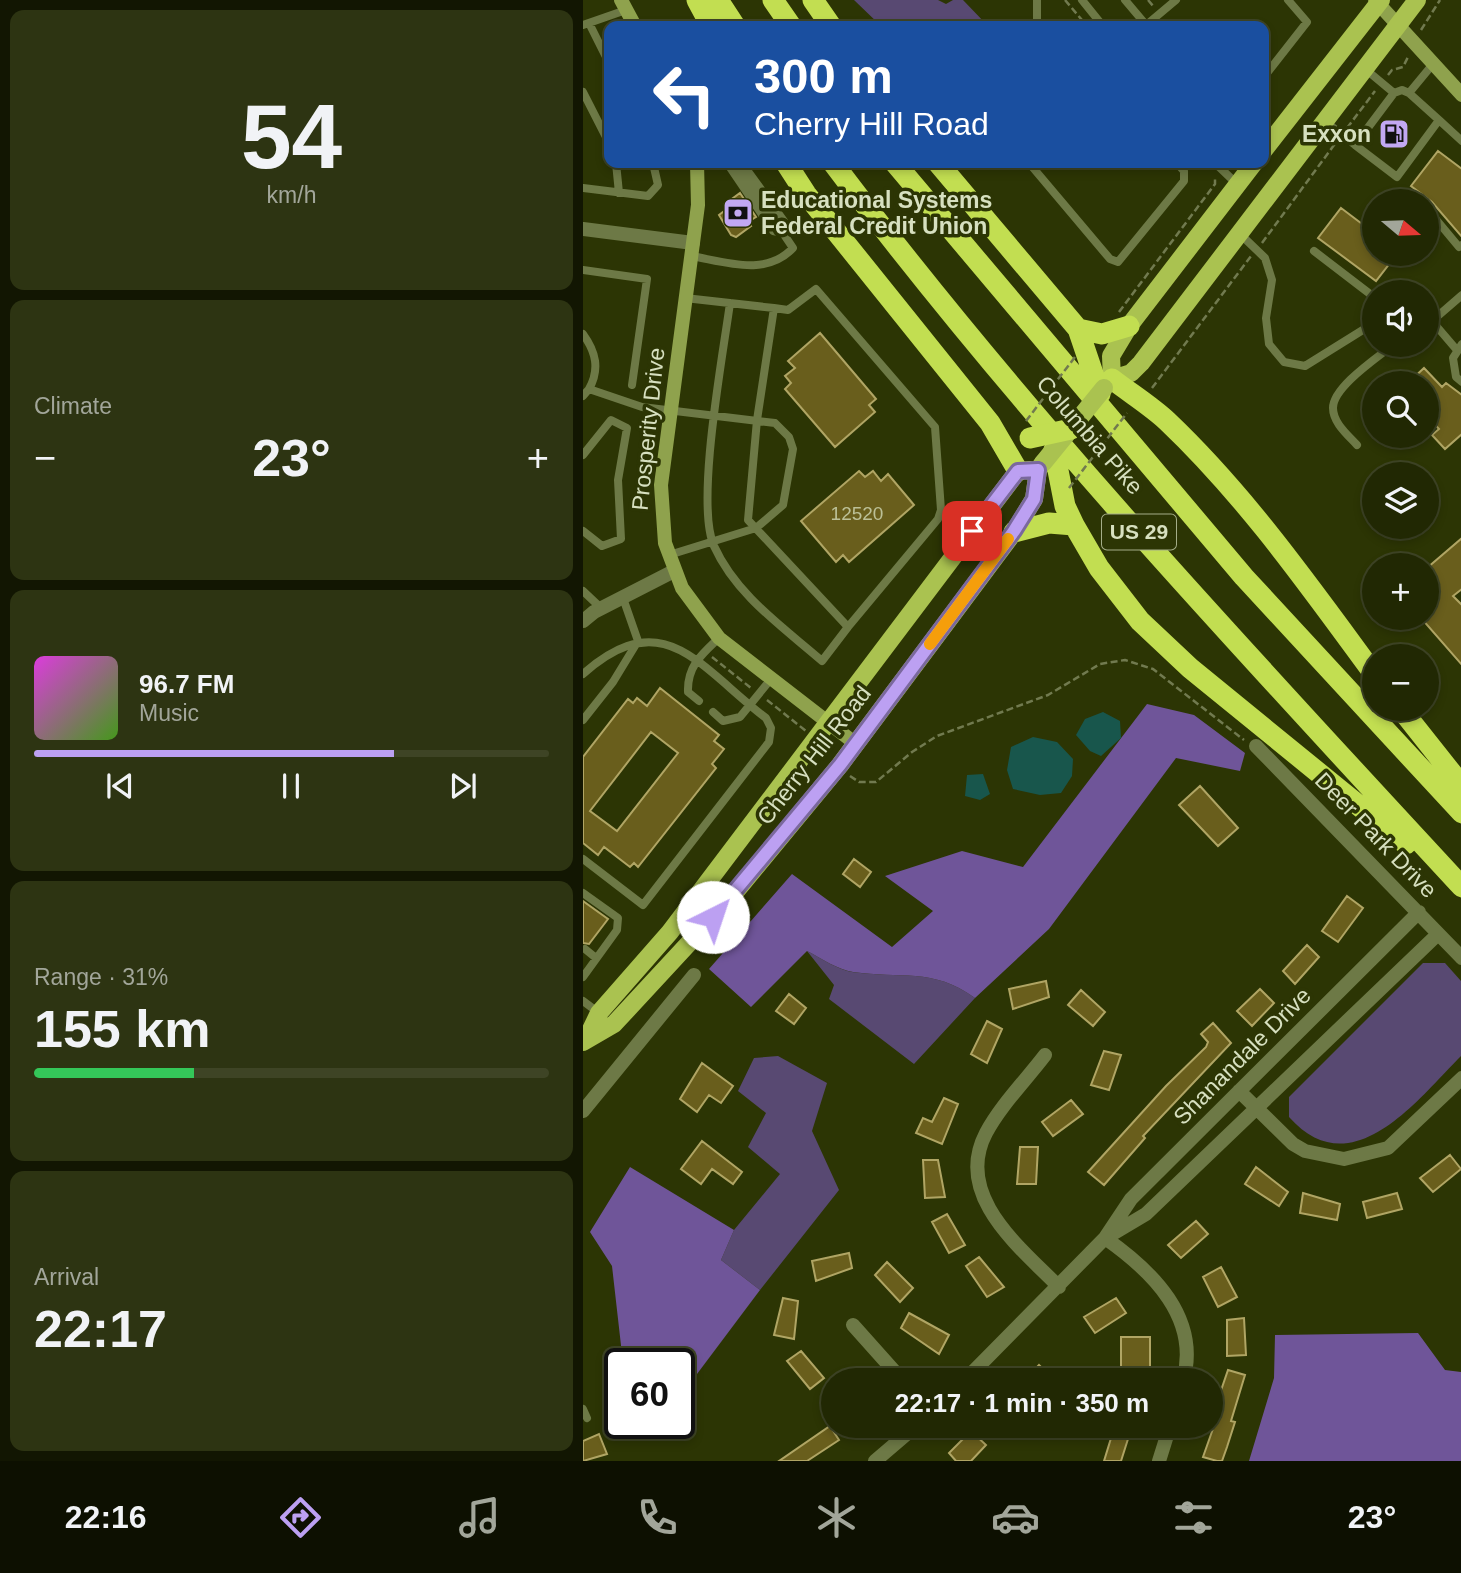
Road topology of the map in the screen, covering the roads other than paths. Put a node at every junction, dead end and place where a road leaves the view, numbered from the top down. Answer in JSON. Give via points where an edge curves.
{"nodes":[{"id":1,"x":697,"y":0,"type":"edge"},
{"id":2,"x":718,"y":0,"type":"edge"},
{"id":3,"x":773,"y":0,"type":"edge"},
{"id":4,"x":813,"y":0,"type":"edge"},
{"id":5,"x":1037,"y":0,"type":"edge"},
{"id":6,"x":1082,"y":0,"type":"edge"},
{"id":7,"x":1125,"y":0,"type":"edge"},
{"id":8,"x":1176,"y":0,"type":"edge"},
{"id":9,"x":1288,"y":0,"type":"edge"},
{"id":10,"x":1417,"y":0,"type":"edge"},
{"id":11,"x":1378,"y":1,"type":"edge"},
{"id":12,"x":624,"y":5,"type":"edge"},
{"id":13,"x":632,"y":21,"type":"edge"},
{"id":14,"x":708,"y":21,"type":"edge"},
{"id":15,"x":732,"y":21,"type":"edge"},
{"id":16,"x":788,"y":21,"type":"edge"},
{"id":17,"x":828,"y":21,"type":"edge"},
{"id":18,"x":1037,"y":21,"type":"edge"},
{"id":19,"x":1099,"y":21,"type":"edge"},
{"id":20,"x":1142,"y":21,"type":"edge"},
{"id":21,"x":1152,"y":21,"type":"edge"},
{"id":22,"x":586,"y":24,"type":"edge"},
{"id":23,"x":1397,"y":26,"type":"junction"},
{"id":24,"x":604,"y":55,"type":"edge"},
{"id":25,"x":1433,"y":64,"type":"junction"},
{"id":26,"x":1364,"y":68,"type":"junction"},
{"id":27,"x":1269,"y":71,"type":"edge"},
{"id":28,"x":583,"y":92,"type":"edge"},
{"id":29,"x":1394,"y":93,"type":"junction"},
{"id":30,"x":1409,"y":93,"type":"junction"},
{"id":31,"x":1461,"y":95,"type":"edge"},
{"id":32,"x":1325,"y":120,"type":"junction"},
{"id":33,"x":1439,"y":120,"type":"junction"},
{"id":34,"x":604,"y":133,"type":"edge"},
{"id":35,"x":1461,"y":141,"type":"edge"},
{"id":36,"x":1269,"y":143,"type":"edge"},
{"id":37,"x":1355,"y":145,"type":"junction"},
{"id":38,"x":616,"y":168,"type":"edge"},
{"id":39,"x":654,"y":168,"type":"edge"},
{"id":40,"x":701,"y":168,"type":"edge"},
{"id":41,"x":730,"y":168,"type":"edge"},
{"id":42,"x":739,"y":168,"type":"edge"},
{"id":43,"x":746,"y":168,"type":"edge"},
{"id":44,"x":789,"y":168,"type":"edge"},
{"id":45,"x":837,"y":168,"type":"edge"},
{"id":46,"x":899,"y":168,"type":"edge"},
{"id":47,"x":942,"y":168,"type":"edge"},
{"id":48,"x":1033,"y":168,"type":"edge"},
{"id":49,"x":1181,"y":168,"type":"edge"},
{"id":50,"x":1220,"y":168,"type":"edge"},
{"id":51,"x":1250,"y":168,"type":"edge"},
{"id":52,"x":1237,"y":184,"type":"junction"},
{"id":53,"x":583,"y":188,"type":"edge"},
{"id":54,"x":619,"y":193,"type":"junction"},
{"id":55,"x":1439,"y":223,"type":"edge"},
{"id":56,"x":583,"y":229,"type":"edge"},
{"id":57,"x":783,"y":233,"type":"junction"},
{"id":58,"x":1239,"y":233,"type":"junction"},
{"id":59,"x":1461,"y":245,"type":"edge"},
{"id":60,"x":692,"y":250,"type":"junction"},
{"id":61,"x":1314,"y":251,"type":"dead end"},
{"id":62,"x":583,"y":270,"type":"edge"},
{"id":63,"x":1362,"y":287,"type":"edge"},
{"id":64,"x":1461,"y":295,"type":"edge"},
{"id":65,"x":686,"y":299,"type":"junction"},
{"id":66,"x":730,"y":303,"type":"junction"},
{"id":67,"x":774,"y":309,"type":"junction"},
{"id":68,"x":1439,"y":313,"type":"edge"},
{"id":69,"x":1124,"y":320,"type":"junction"},
{"id":70,"x":1078,"y":330,"type":"junction"},
{"id":71,"x":1362,"y":330,"type":"edge"},
{"id":72,"x":1439,"y":330,"type":"edge"},
{"id":73,"x":583,"y":334,"type":"edge"},
{"id":74,"x":1459,"y":347,"type":"edge"},
{"id":75,"x":1379,"y":357,"type":"edge"},
{"id":76,"x":1461,"y":382,"type":"edge"},
{"id":77,"x":632,"y":385,"type":"dead end"},
{"id":78,"x":1103,"y":385,"type":"junction"},
{"id":79,"x":586,"y":392,"type":"edge"},
{"id":80,"x":671,"y":412,"type":"junction"},
{"id":81,"x":716,"y":416,"type":"junction"},
{"id":82,"x":757,"y":420,"type":"junction"},
{"id":83,"x":990,"y":423,"type":"junction"},
{"id":84,"x":1071,"y":429,"type":"junction"},
{"id":85,"x":1357,"y":445,"type":"dead end"},
{"id":86,"x":583,"y":455,"type":"edge"},
{"id":87,"x":1038,"y":464,"type":"junction"},
{"id":88,"x":1074,"y":525,"type":"junction"},
{"id":89,"x":756,"y":528,"type":"junction"},
{"id":90,"x":583,"y":531,"type":"edge"},
{"id":91,"x":1014,"y":531,"type":"junction"},
{"id":92,"x":712,"y":541,"type":"junction"},
{"id":93,"x":669,"y":555,"type":"junction"},
{"id":94,"x":674,"y":571,"type":"junction"},
{"id":95,"x":583,"y":591,"type":"edge"},
{"id":96,"x":623,"y":598,"type":"junction"},
{"id":97,"x":601,"y":608,"type":"junction"},
{"id":98,"x":583,"y":621,"type":"edge"},
{"id":99,"x":848,"y":627,"type":"junction"},
{"id":100,"x":719,"y":638,"type":"junction"},
{"id":101,"x":638,"y":641,"type":"junction"},
{"id":102,"x":1362,"y":658,"type":"edge"},
{"id":103,"x":696,"y":660,"type":"junction"},
{"id":104,"x":583,"y":674,"type":"edge"},
{"id":105,"x":771,"y":679,"type":"junction"},
{"id":106,"x":699,"y":701,"type":"dead end"},
{"id":107,"x":751,"y":706,"type":"junction"},
{"id":108,"x":713,"y":712,"type":"dead end"},
{"id":109,"x":583,"y":720,"type":"edge"},
{"id":110,"x":1410,"y":721,"type":"edge"},
{"id":111,"x":829,"y":723,"type":"junction"},
{"id":112,"x":856,"y":744,"type":"junction"},
{"id":113,"x":1256,"y":746,"type":"road end"},
{"id":114,"x":1461,"y":786,"type":"edge"},
{"id":115,"x":1461,"y":813,"type":"edge"},
{"id":116,"x":583,"y":859,"type":"edge"},
{"id":117,"x":1461,"y":889,"type":"edge"},
{"id":118,"x":583,"y":893,"type":"edge"},
{"id":119,"x":1419,"y":912,"type":"junction"},
{"id":120,"x":1438,"y":933,"type":"junction"},
{"id":121,"x":585,"y":949,"type":"dead end"},
{"id":122,"x":596,"y":958,"type":"junction"},
{"id":123,"x":1461,"y":958,"type":"edge"},
{"id":124,"x":694,"y":975,"type":"dead end"},
{"id":125,"x":583,"y":977,"type":"edge"},
{"id":126,"x":583,"y":1001,"type":"edge"},
{"id":127,"x":599,"y":1013,"type":"junction"},
{"id":128,"x":585,"y":1040,"type":"edge"},
{"id":129,"x":1045,"y":1055,"type":"dead end"},
{"id":130,"x":1461,"y":1078,"type":"edge"},
{"id":131,"x":1239,"y":1091,"type":"junction"},
{"id":132,"x":1256,"y":1109,"type":"junction"},
{"id":133,"x":583,"y":1111,"type":"edge"},
{"id":134,"x":1105,"y":1238,"type":"junction"},
{"id":135,"x":1059,"y":1287,"type":"junction"},
{"id":136,"x":854,"y":1325,"type":"dead end"},
{"id":137,"x":892,"y":1368,"type":"edge"},
{"id":138,"x":977,"y":1368,"type":"edge"},
{"id":139,"x":1185,"y":1368,"type":"edge"},
{"id":140,"x":583,"y":1409,"type":"edge"},
{"id":141,"x":587,"y":1418,"type":"dead end"},
{"id":142,"x":902,"y":1438,"type":"edge"},
{"id":143,"x":1166,"y":1438,"type":"edge"},
{"id":144,"x":875,"y":1461,"type":"edge"},
{"id":145,"x":1159,"y":1461,"type":"edge"}],
"edges":[{"from":1,"to":14,"type":"highway"},
{"from":2,"to":15,"type":"highway"},
{"from":3,"to":16,"type":"highway"},
{"from":4,"to":17,"type":"highway"},
{"from":5,"to":18,"type":"lane"},
{"from":6,"to":19,"type":"lane"},
{"from":7,"to":20,"type":"lane"},
{"from":8,"to":21,"type":"lane"},
{"from":9,"to":27,"type":"lane","via":[[1307,22]]},
{"from":10,"to":23,"type":"main road"},
{"from":11,"to":23,"type":"street"},
{"from":11,"to":36,"type":"main road"},
{"from":12,"to":13,"type":"street"},
{"from":12,"to":22,"type":"lane"},
{"from":22,"to":24,"type":"lane"},
{"from":23,"to":25,"type":"street"},
{"from":23,"to":26,"type":"main road"},
{"from":25,"to":30,"type":"lane"},
{"from":25,"to":31,"type":"street"},
{"from":26,"to":29,"type":"lane"},
{"from":26,"to":32,"type":"main road"},
{"from":28,"to":34,"type":"lane"},
{"from":29,"to":30,"type":"lane"},
{"from":29,"to":37,"type":"lane"},
{"from":30,"to":33,"type":"lane"},
{"from":32,"to":37,"type":"lane"},
{"from":32,"to":58,"type":"main road"},
{"from":33,"to":35,"type":"lane"},
{"from":33,"to":37,"type":"lane","via":[[1397,177]]},
{"from":38,"to":54,"type":"lane"},
{"from":39,"to":54,"type":"lane","via":[[658,185],[648,197]]},
{"from":40,"to":60,"type":"street","name":"Prosperity Drive"},
{"from":41,"to":57,"type":"lane","via":[[773,231]]},
{"from":42,"to":57,"type":"lane"},
{"from":43,"to":57,"type":"lane","via":[[784,221]]},
{"from":44,"to":83,"type":"highway"},
{"from":45,"to":117,"type":"highway","name":"Columbia Pike","number":"US 29","via":[[1030,407]]},
{"from":46,"to":115,"type":"highway","name":"Columbia Pike","number":"US 29","via":[[1244,577]]},
{"from":47,"to":70,"type":"highway"},
{"from":48,"to":49,"type":"lane","via":[[1110,259],[1118,262],[1184,180]]},
{"from":50,"to":52,"type":"lane"},
{"from":51,"to":52,"type":"main road"},
{"from":52,"to":69,"type":"main road"},
{"from":53,"to":54,"type":"lane"},
{"from":55,"to":59,"type":"lane"},
{"from":56,"to":60,"type":"street"},
{"from":57,"to":60,"type":"lane","via":[[793,248],[779,261],[761,266]]},
{"from":58,"to":71,"type":"lane","via":[[1265,258],[1272,280],[1266,318],[1269,344],[1284,362],[1305,366]]},
{"from":58,"to":78,"type":"main road","via":[[1141,363],[1131,373]]},
{"from":60,"to":65,"type":"street","name":"Prosperity Drive"},
{"from":61,"to":63,"type":"lane"},
{"from":62,"to":77,"type":"lane","via":[[647,279]]},
{"from":64,"to":68,"type":"lane"},
{"from":65,"to":66,"type":"lane"},
{"from":65,"to":80,"type":"street","name":"Prosperity Drive"},
{"from":66,"to":67,"type":"lane"},
{"from":66,"to":81,"type":"lane"},
{"from":67,"to":82,"type":"lane"},
{"from":67,"to":99,"type":"lane","via":[[788,310],[816,289],[935,426],[938,519]]},
{"from":69,"to":70,"type":"highway","via":[[1102,334]]},
{"from":69,"to":78,"type":"main road"},
{"from":70,"to":78,"type":"highway"},
{"from":72,"to":74,"type":"lane"},
{"from":73,"to":79,"type":"lane","via":[[596,363],[594,380]]},
{"from":74,"to":76,"type":"lane","via":[[1453,367]]},
{"from":75,"to":85,"type":"lane","via":[[1339,391],[1333,408],[1339,425]]},
{"from":78,"to":84,"type":"main road","name":"Cherry Hill Road","bridge":true},
{"from":78,"to":102,"type":"highway","via":[[1133,406],[1166,420],[1221,477]]},
{"from":79,"to":80,"type":"lane"},
{"from":80,"to":81,"type":"lane"},
{"from":80,"to":93,"type":"street","name":"Prosperity Drive","via":[[661,507]]},
{"from":81,"to":82,"type":"lane"},
{"from":81,"to":92,"type":"lane","via":[[707,495]]},
{"from":82,"to":89,"type":"lane","via":[[747,506],[748,520]]},
{"from":82,"to":89,"type":"lane","via":[[775,423],[789,437],[793,449],[783,505]]},
{"from":83,"to":84,"type":"highway","bridge":true,"via":[[1013,438]]},
{"from":83,"to":87,"type":"highway"},
{"from":84,"to":87,"type":"main road","name":"Cherry Hill Road","bridge":true},
{"from":86,"to":90,"type":"lane","via":[[611,420],[627,428],[619,480],[621,539],[602,546]]},
{"from":87,"to":88,"type":"highway","via":[[1065,486],[1065,506]]},
{"from":87,"to":91,"type":"main road","name":"Cherry Hill Road","via":[[1034,499]]},
{"from":87,"to":111,"type":"main road","name":"Cherry Hill Road"},
{"from":88,"to":91,"type":"highway","via":[[1049,523]]},
{"from":88,"to":117,"type":"highway","via":[[1118,593],[1164,645]]},
{"from":89,"to":92,"type":"lane"},
{"from":89,"to":99,"type":"lane"},
{"from":91,"to":112,"type":"main road","name":"Cherry Hill Road"},
{"from":92,"to":93,"type":"lane"},
{"from":92,"to":99,"type":"lane","via":[[751,600],[822,661]]},
{"from":93,"to":94,"type":"street","name":"Prosperity Drive"},
{"from":94,"to":96,"type":"street"},
{"from":94,"to":100,"type":"street","name":"Prosperity Drive","via":[[691,605]]},
{"from":95,"to":97,"type":"lane"},
{"from":96,"to":97,"type":"street"},
{"from":96,"to":101,"type":"lane"},
{"from":97,"to":98,"type":"street"},
{"from":100,"to":103,"type":"lane"},
{"from":100,"to":105,"type":"street","name":"Prosperity Drive"},
{"from":101,"to":103,"type":"lane","via":[[677,647]]},
{"from":101,"to":104,"type":"lane","via":[[601,658]]},
{"from":101,"to":109,"type":"lane"},
{"from":103,"to":106,"type":"lane","via":[[688,692]]},
{"from":103,"to":107,"type":"lane"},
{"from":105,"to":107,"type":"lane"},
{"from":105,"to":111,"type":"street","name":"Prosperity Drive"},
{"from":107,"to":108,"type":"lane","via":[[740,717],[723,721]]},
{"from":107,"to":116,"type":"lane","via":[[771,728],[769,742],[643,905]]},
{"from":110,"to":114,"type":"highway"},
{"from":111,"to":112,"type":"street","name":"Prosperity Drive"},
{"from":111,"to":127,"type":"main road","name":"Cherry Hill Road","via":[[670,932]]},
{"from":112,"to":128,"type":"main road","name":"Cherry Hill Road","via":[[685,949],[613,1024]]},
{"from":113,"to":119,"type":"street","name":"Deer Park Drive"},
{"from":118,"to":122,"type":"lane","via":[[618,918],[616,930]]},
{"from":119,"to":120,"type":"street","name":"Deer Park Drive"},
{"from":119,"to":131,"type":"street","name":"Shanandale Drive"},
{"from":120,"to":123,"type":"street","name":"Deer Park Drive"},
{"from":120,"to":132,"type":"street","name":"Shanandale Drive"},
{"from":121,"to":122,"type":"lane"},
{"from":122,"to":125,"type":"lane"},
{"from":124,"to":133,"type":"street"},
{"from":126,"to":127,"type":"lane"},
{"from":127,"to":128,"type":"main road","name":"Cherry Hill Road"},
{"from":129,"to":135,"type":"street","via":[[986,1134],[979,1159],[980,1188],[1001,1227]]},
{"from":130,"to":132,"type":"street","via":[[1388,1148],[1358,1157],[1305,1151]]},
{"from":131,"to":132,"type":"street"},
{"from":131,"to":134,"type":"street","name":"Shanandale Drive","via":[[1131,1199]]},
{"from":132,"to":134,"type":"street","name":"Shanandale Drive","via":[[1146,1214]]},
{"from":134,"to":135,"type":"street","name":"Shanandale Drive"},
{"from":134,"to":139,"type":"street","via":[[1170,1298],[1185,1328]]},
{"from":135,"to":138,"type":"street","name":"Shanandale Drive"},
{"from":136,"to":137,"type":"street"},
{"from":140,"to":141,"type":"lane"},
{"from":142,"to":144,"type":"street"},
{"from":143,"to":145,"type":"street"}]}
